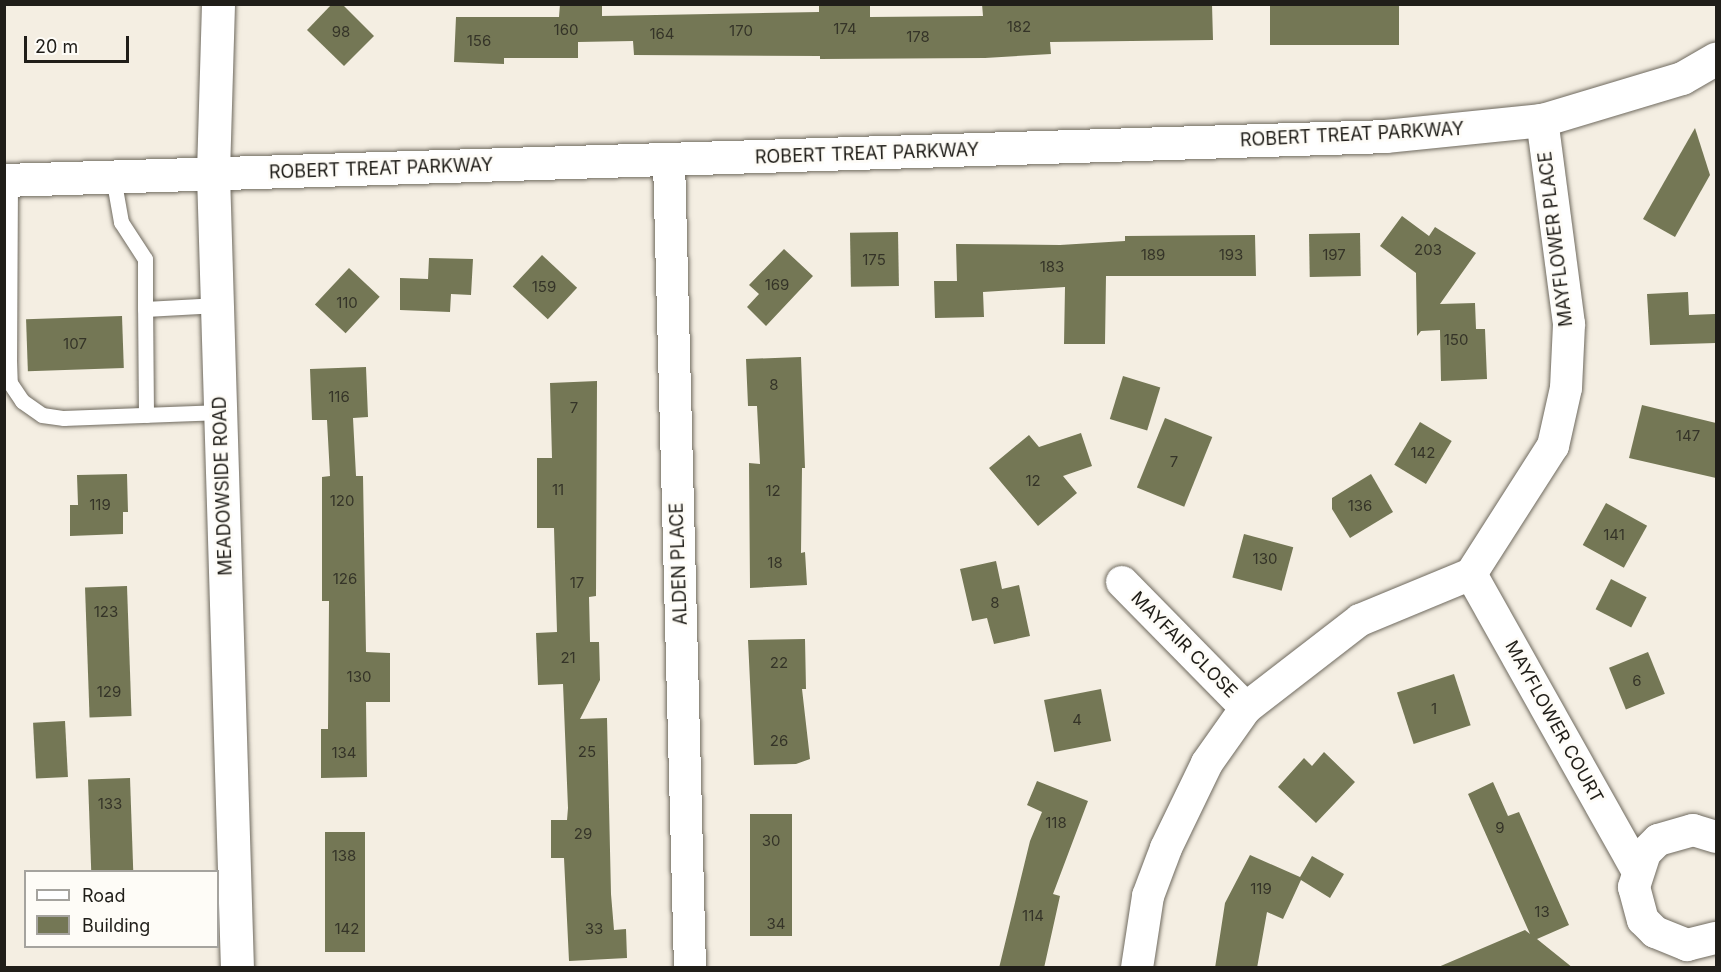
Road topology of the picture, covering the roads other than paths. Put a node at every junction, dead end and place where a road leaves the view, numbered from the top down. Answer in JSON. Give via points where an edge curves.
{"nodes":[{"id":1,"x":218,"y":4,"type":"edge"},
{"id":2,"x":1716,"y":58,"type":"edge"},
{"id":3,"x":1542,"y":120,"type":"junction"},
{"id":4,"x":669,"y":161,"type":"junction"},
{"id":5,"x":213,"y":174,"type":"junction"},
{"id":6,"x":113,"y":177,"type":"junction"},
{"id":7,"x":7,"y":180,"type":"edge"},
{"id":8,"x":218,"y":304,"type":"junction"},
{"id":9,"x":145,"y":309,"type":"junction"},
{"id":10,"x":221,"y":412,"type":"junction"},
{"id":11,"x":146,"y":415,"type":"junction"},
{"id":12,"x":1471,"y":574,"type":"junction"},
{"id":13,"x":1122,"y":582,"type":"dead end"},
{"id":14,"x":1246,"y":708,"type":"junction"},
{"id":15,"x":1716,"y":837,"type":"edge"},
{"id":16,"x":1637,"y":870,"type":"junction"},
{"id":17,"x":1716,"y":938,"type":"edge"},
{"id":18,"x":237,"y":968,"type":"edge"},
{"id":19,"x":690,"y":968,"type":"edge"},
{"id":20,"x":1137,"y":968,"type":"edge"}],
"edges":[{"from":1,"to":5,"type":"street","name":"MEADOWSIDE ROAD"},
{"from":2,"to":3,"type":"street","name":"ROBERT TREAT PARKWAY","via":[[1682,78]]},
{"from":3,"to":4,"type":"street","name":"ROBERT TREAT PARKWAY","via":[[1385,136]]},
{"from":3,"to":12,"type":"street","name":"MAYFLOWER PLACE","via":[[1569,324],[1566,388],[1553,446]]},
{"from":4,"to":5,"type":"street","name":"ROBERT TREAT PARKWAY"},
{"from":4,"to":19,"type":"street","name":"ALDEN PLACE"},
{"from":5,"to":6,"type":"street","name":"ROBERT TREAT PARKWAY"},
{"from":5,"to":8,"type":"street","name":"MEADOWSIDE ROAD"},
{"from":6,"to":7,"type":"street","name":"ROBERT TREAT PARKWAY"},
{"from":6,"to":9,"type":"lane","via":[[120,219],[145,259]]},
{"from":7,"to":11,"type":"lane","via":[[10,383],[22,401],[42,415]]},
{"from":8,"to":9,"type":"lane"},
{"from":8,"to":10,"type":"street","name":"MEADOWSIDE ROAD"},
{"from":9,"to":11,"type":"lane"},
{"from":10,"to":11,"type":"lane"},
{"from":10,"to":18,"type":"street","name":"MEADOWSIDE ROAD"},
{"from":12,"to":14,"type":"street","via":[[1360,620]]},
{"from":12,"to":16,"type":"street","name":"MAYFLOWER COURT"},
{"from":13,"to":14,"type":"street","name":"MAYFAIR CLOSE"},
{"from":14,"to":20,"type":"street","via":[[1207,762],[1166,848],[1148,896]]},
{"from":15,"to":16,"type":"street","via":[[1693,830],[1675,832],[1658,840]]},
{"from":16,"to":17,"type":"street","via":[[1636,904],[1643,920],[1655,932],[1687,945]]}]}
